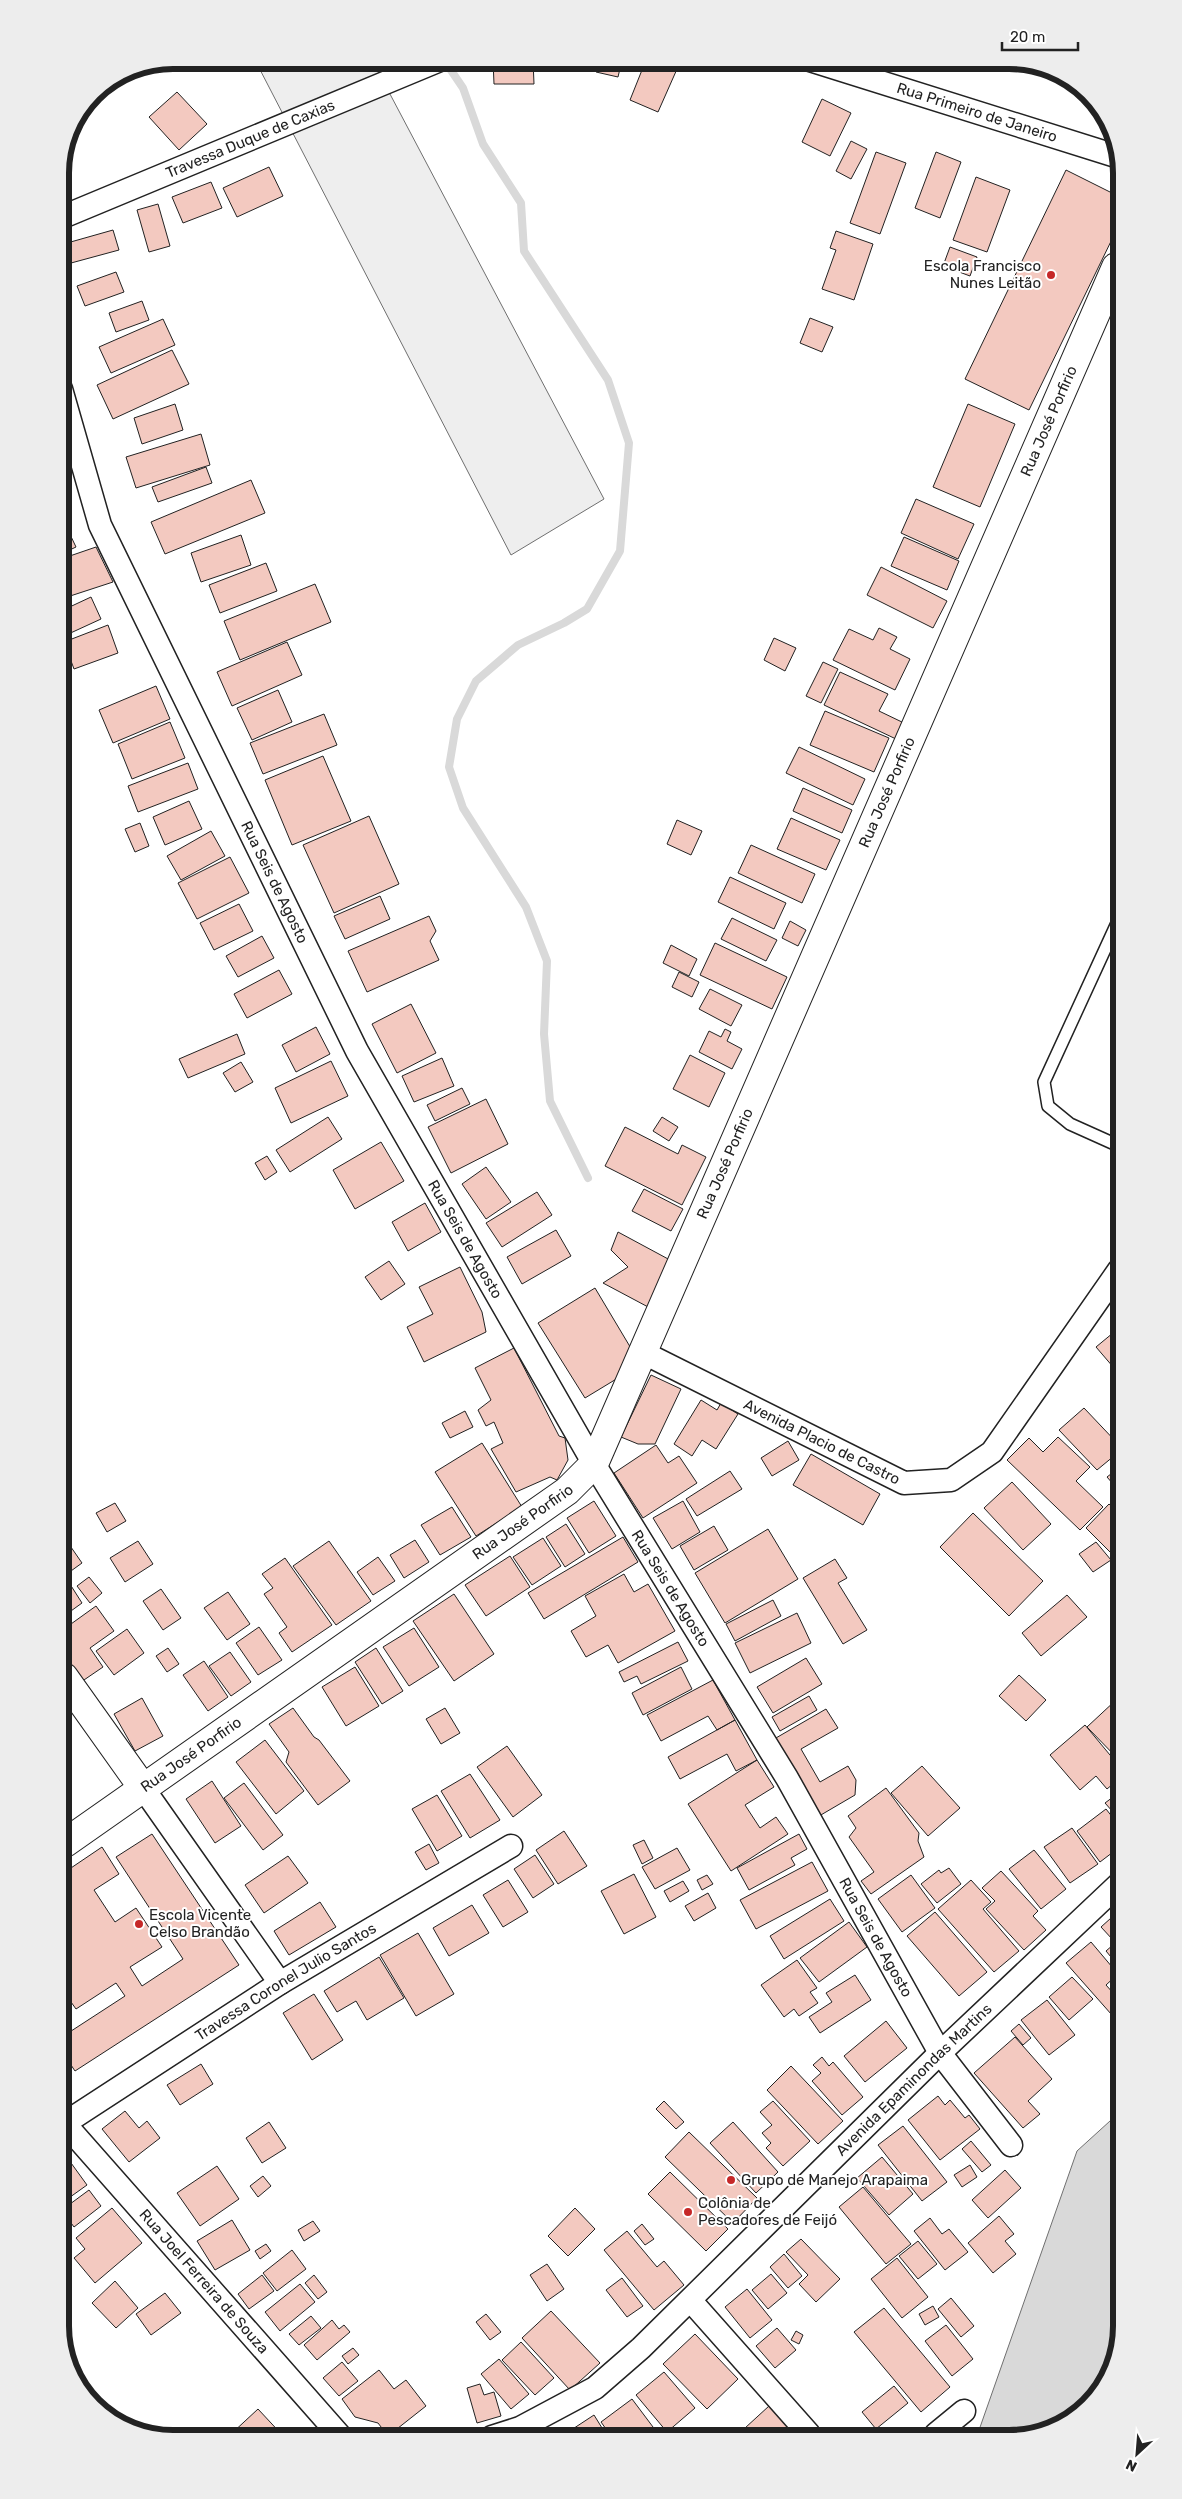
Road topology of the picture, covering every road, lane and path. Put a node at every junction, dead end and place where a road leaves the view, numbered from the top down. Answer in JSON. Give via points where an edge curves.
{"nodes":[{"id":1,"x":419,"y":69,"type":"edge"},
{"id":2,"x":839,"y":69,"type":"edge"},
{"id":3,"x":1111,"y":154,"type":"edge"},
{"id":4,"x":69,"y":214,"type":"edge"},
{"id":5,"x":1113,"y":274,"type":"edge"},
{"id":6,"x":69,"y":417,"type":"edge"},
{"id":7,"x":1113,"y":932,"type":"edge"},
{"id":8,"x":1113,"y":1143,"type":"edge"},
{"id":9,"x":1113,"y":1279,"type":"edge"},
{"id":10,"x":642,"y":1352,"type":"junction"},
{"id":11,"x":594,"y":1464,"type":"junction"},
{"id":12,"x":69,"y":1684,"type":"edge"},
{"id":13,"x":143,"y":1788,"type":"junction"},
{"id":14,"x":69,"y":1840,"type":"edge"},
{"id":15,"x":511,"y":1846,"type":"dead end"},
{"id":16,"x":1113,"y":1890,"type":"edge"},
{"id":17,"x":280,"y":1983,"type":"junction"},
{"id":18,"x":940,"y":2053,"type":"junction"},
{"id":19,"x":69,"y":2122,"type":"edge"},
{"id":20,"x":69,"y":2127,"type":"edge"},
{"id":21,"x":1011,"y":2145,"type":"dead end"},
{"id":22,"x":692,"y":2301,"type":"junction"},
{"id":23,"x":964,"y":2411,"type":"dead end"},
{"id":24,"x":335,"y":2430,"type":"edge"},
{"id":25,"x":514,"y":2430,"type":"edge"},
{"id":26,"x":805,"y":2430,"type":"edge"},
{"id":27,"x":941,"y":2430,"type":"edge"}],
"edges":[{"from":1,"to":4,"type":"street","name":"Travessa Duque de Caxias"},
{"from":2,"to":3,"type":"street","name":"Rua Primeiro de Janeiro"},
{"from":5,"to":10,"type":"street","name":"Rua José Porfirio"},
{"from":6,"to":11,"type":"street","name":"Rua Seis de Agosto","via":[[100,525],[357,1051]]},
{"from":7,"to":8,"type":"lane","via":[[1044,1082],[1048,1106],[1070,1124]]},
{"from":9,"to":10,"type":"street","name":"Avenida Placio de Castro","via":[[992,1452],[951,1480],[904,1483]]},
{"from":10,"to":11,"type":"street","name":"Rua José Porfirio"},
{"from":11,"to":13,"type":"street","name":"Rua José Porfirio","via":[[567,1491]]},
{"from":11,"to":18,"type":"street","name":"Rua Seis de Agosto","via":[[787,1778]]},
{"from":12,"to":13,"type":"street"},
{"from":13,"to":14,"type":"street","name":"Rua José Porfirio"},
{"from":13,"to":17,"type":"street"},
{"from":15,"to":17,"type":"street","name":"Travessa Coronel Julio Santos"},
{"from":16,"to":18,"type":"street","name":"Avenida Epaminondas Martins"},
{"from":17,"to":19,"type":"street","name":"Travessa Coronel Julio Santos"},
{"from":18,"to":21,"type":"street","name":"Rua Seis de Agosto"},
{"from":18,"to":22,"type":"street","name":"Avenida Epaminondas Martins"},
{"from":20,"to":24,"type":"street","name":"Rua Joel Ferreira de Souza"},
{"from":22,"to":25,"type":"street","name":"Avenida Epaminondas Martins","via":[[595,2388]]},
{"from":22,"to":26,"type":"street"},
{"from":23,"to":27,"type":"street"}]}
